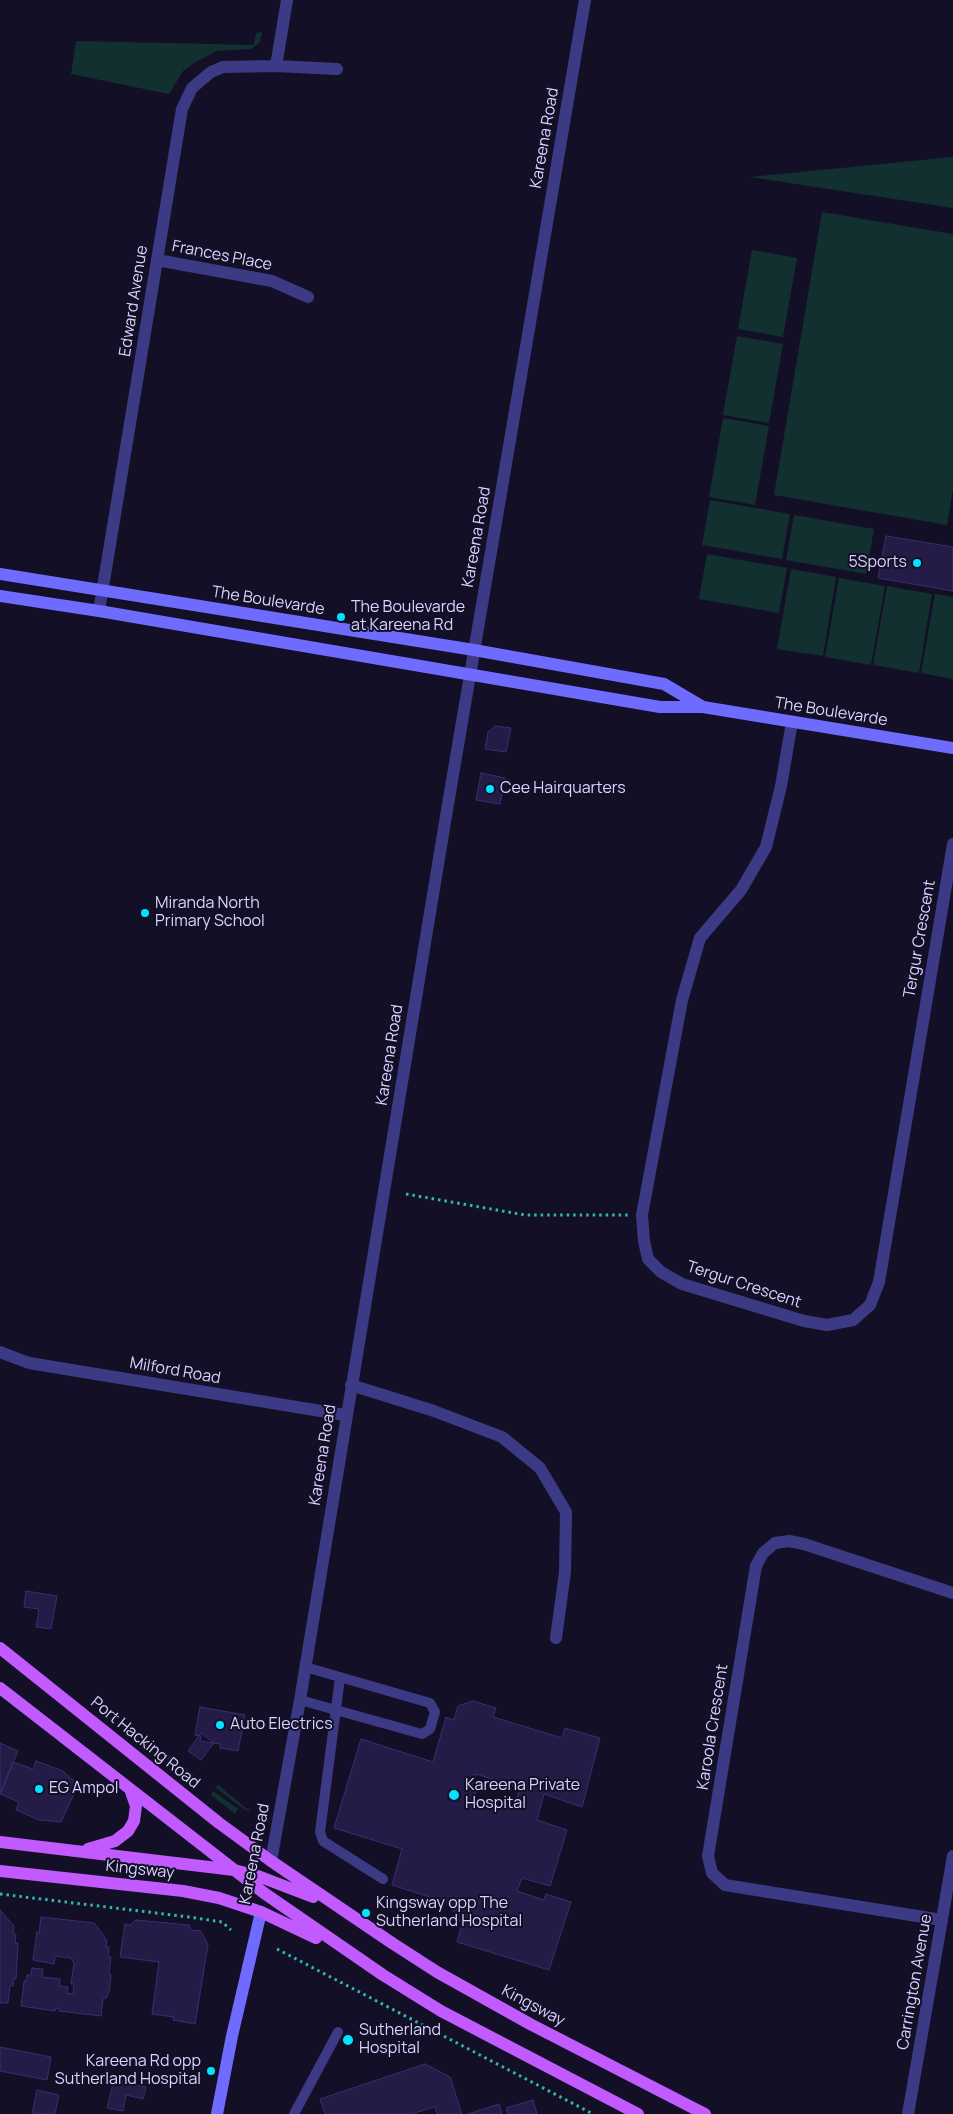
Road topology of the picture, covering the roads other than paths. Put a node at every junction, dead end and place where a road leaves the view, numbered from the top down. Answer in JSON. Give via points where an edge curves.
{"nodes":[{"id":1,"x":287,"y":0,"type":"edge"},
{"id":2,"x":585,"y":0,"type":"edge"},
{"id":3,"x":276,"y":66,"type":"junction"},
{"id":4,"x":337,"y":70,"type":"dead end"},
{"id":5,"x":157,"y":260,"type":"junction"},
{"id":6,"x":308,"y":297,"type":"dead end"},
{"id":7,"x":0,"y":574,"type":"edge"},
{"id":8,"x":102,"y":592,"type":"junction"},
{"id":9,"x":0,"y":596,"type":"edge"},
{"id":10,"x":99,"y":611,"type":"junction"},
{"id":11,"x":474,"y":650,"type":"junction"},
{"id":12,"x":470,"y":674,"type":"junction"},
{"id":13,"x":703,"y":707,"type":"junction"},
{"id":14,"x":792,"y":722,"type":"junction"},
{"id":15,"x":953,"y":748,"type":"edge"},
{"id":16,"x":953,"y":844,"type":"edge"},
{"id":17,"x":0,"y":1352,"type":"edge"},
{"id":18,"x":351,"y":1385,"type":"junction"},
{"id":19,"x":345,"y":1415,"type":"junction"},
{"id":20,"x":953,"y":1594,"type":"edge"},
{"id":21,"x":556,"y":1638,"type":"dead end"},
{"id":22,"x":0,"y":1648,"type":"edge"},
{"id":23,"x":305,"y":1668,"type":"junction"},
{"id":24,"x":340,"y":1678,"type":"junction"},
{"id":25,"x":0,"y":1688,"type":"edge"},
{"id":26,"x":300,"y":1700,"type":"junction"},
{"id":27,"x":335,"y":1710,"type":"junction"},
{"id":28,"x":128,"y":1786,"type":"junction"},
{"id":29,"x":0,"y":1842,"type":"edge"},
{"id":30,"x":71,"y":1850,"type":"junction"},
{"id":31,"x":953,"y":1856,"type":"edge"},
{"id":32,"x":271,"y":1861,"type":"junction"},
{"id":33,"x":234,"y":1870,"type":"junction"},
{"id":34,"x":0,"y":1871,"type":"edge"},
{"id":35,"x":267,"y":1879,"type":"junction"},
{"id":36,"x":383,"y":1879,"type":"dead end"},
{"id":37,"x":264,"y":1893,"type":"junction"},
{"id":38,"x":261,"y":1912,"type":"junction"},
{"id":39,"x":351,"y":1916,"type":"junction"},
{"id":40,"x":942,"y":1920,"type":"junction"},
{"id":41,"x":354,"y":1956,"type":"junction"},
{"id":42,"x":338,"y":2032,"type":"dead end"},
{"id":43,"x":217,"y":2114,"type":"edge"},
{"id":44,"x":294,"y":2114,"type":"edge"},
{"id":45,"x":638,"y":2114,"type":"edge"},
{"id":46,"x":705,"y":2114,"type":"edge"},
{"id":47,"x":908,"y":2114,"type":"edge"}],
"edges":[{"from":1,"to":3,"type":"street"},
{"from":2,"to":11,"type":"street","name":"Kareena Road"},
{"from":3,"to":4,"type":"street","name":"Edward Avenue"},
{"from":3,"to":5,"type":"street","name":"Edward Avenue","via":[[223,67],[211,72],[192,88],[182,109]]},
{"from":5,"to":6,"type":"street","name":"Frances Place","via":[[272,281]]},
{"from":5,"to":8,"type":"street","name":"Edward Avenue"},
{"from":7,"to":8,"type":"main road","name":"The Boulevarde"},
{"from":8,"to":10,"type":"street","name":"Edward Avenue"},
{"from":8,"to":11,"type":"main road","name":"The Boulevarde"},
{"from":9,"to":10,"type":"main road","name":"The Boulevarde"},
{"from":10,"to":12,"type":"main road","name":"The Boulevarde"},
{"from":11,"to":12,"type":"street","name":"Kareena Road"},
{"from":11,"to":13,"type":"main road","name":"The Boulevarde","via":[[664,684]]},
{"from":12,"to":13,"type":"main road","name":"The Boulevarde","via":[[660,707]]},
{"from":12,"to":18,"type":"street","name":"Kareena Road"},
{"from":13,"to":14,"type":"main road","name":"The Boulevarde"},
{"from":14,"to":15,"type":"main road","name":"The Boulevarde"},
{"from":14,"to":16,"type":"street","name":"Tergur Crescent","via":[[766,847],[740,890],[700,938],[682,1000],[642,1215],[648,1259],[661,1272],[682,1284],[827,1325],[853,1320],[870,1305],[879,1282]]},
{"from":17,"to":19,"type":"street","name":"Milford Road","via":[[29,1363]]},
{"from":18,"to":19,"type":"street","name":"Kareena Road"},
{"from":18,"to":21,"type":"street","via":[[502,1437],[540,1468],[566,1512],[565,1572]]},
{"from":19,"to":23,"type":"street","name":"Kareena Road"},
{"from":20,"to":40,"type":"street","name":"Karoola Crescent","via":[[804,1544],[775,1543],[763,1553],[756,1566],[708,1856],[712,1873],[725,1885]]},
{"from":22,"to":32,"type":"main road","name":"Port Hacking Road"},
{"from":23,"to":24,"type":"lane"},
{"from":23,"to":26,"type":"street","name":"Kareena Road"},
{"from":24,"to":27,"type":"lane"},
{"from":24,"to":27,"type":"lane","via":[[430,1703],[434,1712],[430,1729],[422,1734]]},
{"from":25,"to":28,"type":"main road","via":[[66,1742]]},
{"from":26,"to":27,"type":"lane"},
{"from":26,"to":32,"type":"street","name":"Kareena Road"},
{"from":27,"to":36,"type":"lane","via":[[320,1832],[323,1841]]},
{"from":28,"to":30,"type":"main road","via":[[136,1806],[134,1821],[128,1831],[108,1844]]},
{"from":28,"to":33,"type":"main road"},
{"from":29,"to":30,"type":"main road","name":"Kingsway"},
{"from":30,"to":33,"type":"main road","name":"Kingsway"},
{"from":31,"to":40,"type":"street","name":"Carrington Avenue"},
{"from":32,"to":35,"type":"main road","name":"Kareena Road"},
{"from":32,"to":39,"type":"main road","name":"Kingsway"},
{"from":33,"to":35,"type":"main road","name":"Kingsway"},
{"from":33,"to":37,"type":"main road"},
{"from":34,"to":38,"type":"main road","name":"Kingsway","via":[[202,1894]]},
{"from":35,"to":37,"type":"main road","name":"Kareena Road"},
{"from":35,"to":39,"type":"main road","name":"Kingsway","via":[[305,1893]]},
{"from":37,"to":38,"type":"main road","name":"Kareena Road"},
{"from":37,"to":41,"type":"main road","name":"Kingsway"},
{"from":38,"to":41,"type":"main road","name":"Kingsway"},
{"from":38,"to":43,"type":"main road","name":"Kareena Road"},
{"from":39,"to":46,"type":"main road","name":"Kingsway","via":[[438,1972],[530,2024]]},
{"from":40,"to":47,"type":"street","name":"Carrington Avenue"},
{"from":41,"to":45,"type":"main road","name":"Kingsway","via":[[441,2012]]},
{"from":42,"to":44,"type":"lane"}]}
